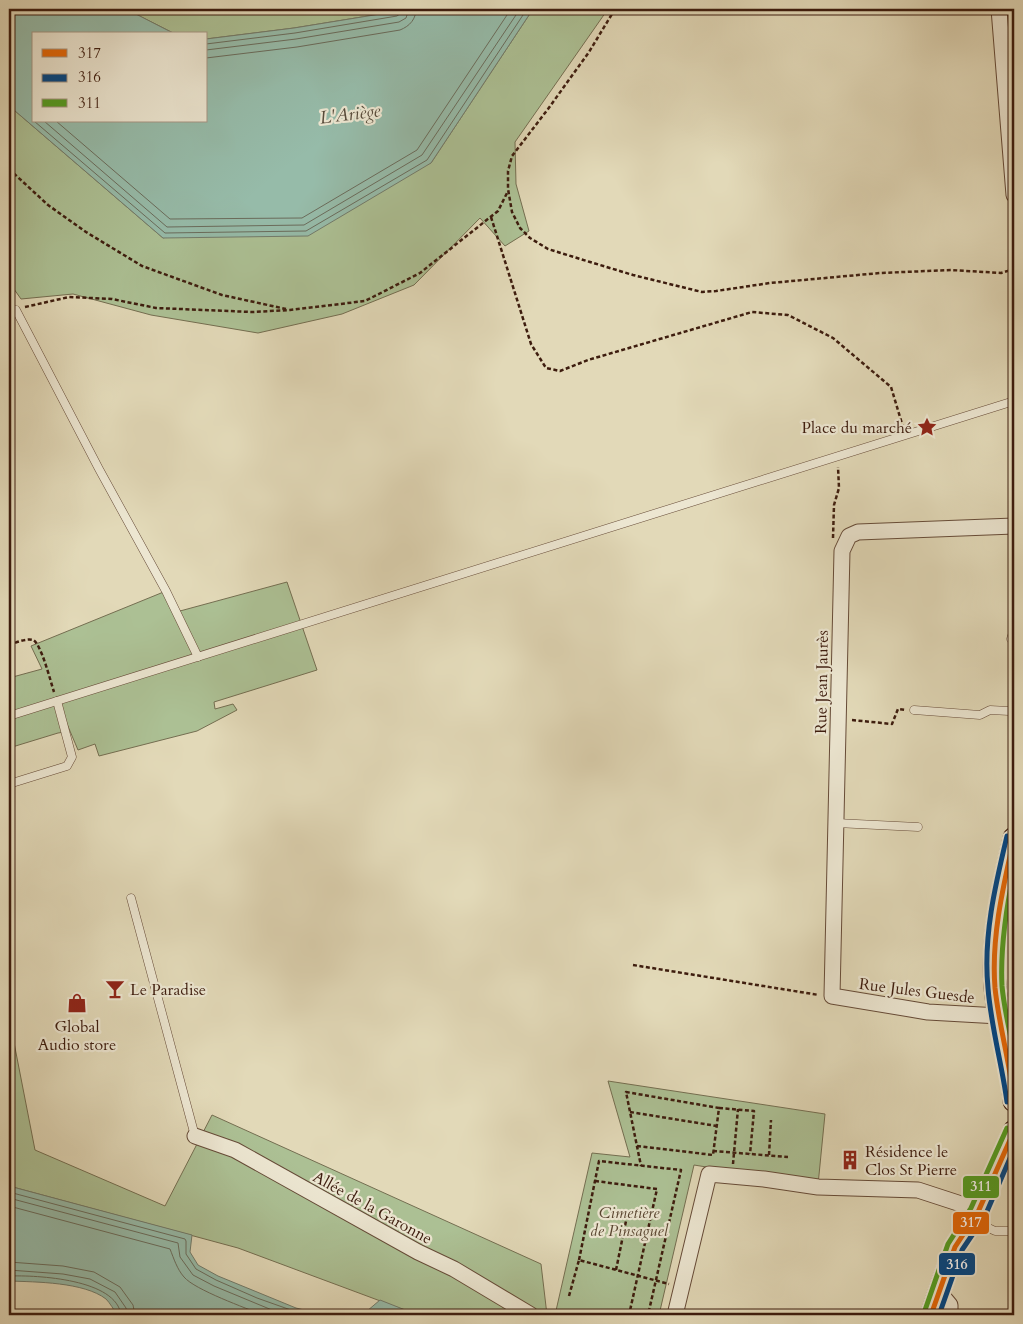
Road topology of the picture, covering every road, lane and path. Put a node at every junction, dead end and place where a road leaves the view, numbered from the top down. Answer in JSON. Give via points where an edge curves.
{"nodes":[{"id":1,"x":615,"y":9,"type":"edge"},
{"id":2,"x":999,"y":9,"type":"edge"},
{"id":3,"x":1010,"y":72,"type":"edge"},
{"id":4,"x":9,"y":169,"type":"edge"},
{"id":5,"x":508,"y":189,"type":"junction"},
{"id":6,"x":1014,"y":195,"type":"edge"},
{"id":7,"x":491,"y":217,"type":"junction"},
{"id":8,"x":1014,"y":269,"type":"edge"},
{"id":9,"x":16,"y":310,"type":"joint"},
{"id":10,"x":290,"y":310,"type":"junction"},
{"id":11,"x":1014,"y":401,"type":"edge"},
{"id":12,"x":906,"y":436,"type":"junction"},
{"id":13,"x":838,"y":457,"type":"junction"},
{"id":14,"x":1014,"y":526,"type":"edge"},
{"id":15,"x":842,"y":551,"type":"junction"},
{"id":16,"x":1014,"y":630,"type":"edge"},
{"id":17,"x":1011,"y":640,"type":"dead end"},
{"id":18,"x":9,"y":645,"type":"edge"},
{"id":19,"x":198,"y":657,"type":"junction"},
{"id":20,"x":57,"y":701,"type":"junction"},
{"id":21,"x":914,"y":710,"type":"joint"},
{"id":22,"x":1009,"y":711,"type":"dead end"},
{"id":23,"x":9,"y":716,"type":"edge"},
{"id":24,"x":838,"y":719,"type":"junction"},
{"id":25,"x":9,"y":784,"type":"edge"},
{"id":26,"x":836,"y":823,"type":"junction"},
{"id":27,"x":918,"y":827,"type":"dead end"},
{"id":28,"x":1014,"y":838,"type":"edge"},
{"id":29,"x":131,"y":898,"type":"dead end"},
{"id":30,"x":633,"y":965,"type":"dead end"},
{"id":31,"x":832,"y":996,"type":"junction"},
{"id":32,"x":999,"y":1016,"type":"junction"},
{"id":33,"x":1014,"y":1101,"type":"edge"},
{"id":34,"x":719,"y":1108,"type":"junction"},
{"id":35,"x":738,"y":1109,"type":"junction"},
{"id":36,"x":630,"y":1112,"type":"junction"},
{"id":37,"x":771,"y":1120,"type":"dead end"},
{"id":38,"x":717,"y":1126,"type":"junction"},
{"id":39,"x":1014,"y":1132,"type":"edge"},
{"id":40,"x":195,"y":1136,"type":"joint"},
{"id":41,"x":637,"y":1146,"type":"junction"},
{"id":42,"x":714,"y":1151,"type":"junction"},
{"id":43,"x":734,"y":1153,"type":"junction"},
{"id":44,"x":750,"y":1154,"type":"junction"},
{"id":45,"x":769,"y":1155,"type":"junction"},
{"id":46,"x":788,"y":1157,"type":"dead end"},
{"id":47,"x":733,"y":1165,"type":"dead end"},
{"id":48,"x":641,"y":1166,"type":"junction"},
{"id":49,"x":595,"y":1181,"type":"junction"},
{"id":50,"x":975,"y":1216,"type":"junction"},
{"id":51,"x":626,"y":1221,"type":"dead end"},
{"id":52,"x":1014,"y":1231,"type":"edge"},
{"id":53,"x":579,"y":1260,"type":"junction"},
{"id":54,"x":616,"y":1270,"type":"junction"},
{"id":55,"x":638,"y":1276,"type":"junction"},
{"id":56,"x":656,"y":1281,"type":"junction"},
{"id":57,"x":682,"y":1288,"type":"junction"},
{"id":58,"x":569,"y":1296,"type":"dead end"},
{"id":59,"x":934,"y":1305,"type":"edge"},
{"id":60,"x":531,"y":1315,"type":"edge"},
{"id":61,"x":629,"y":1315,"type":"edge"},
{"id":62,"x":648,"y":1315,"type":"edge"},
{"id":63,"x":675,"y":1315,"type":"edge"},
{"id":64,"x":950,"y":1315,"type":"edge"}],
"edges":[{"from":1,"to":5,"type":"path","via":[[589,52],[512,156]]},
{"from":2,"to":3,"type":"street"},
{"from":3,"to":6,"type":"street"},
{"from":4,"to":10,"type":"path","via":[[48,205],[142,266],[222,295]]},
{"from":5,"to":7,"type":"path","via":[[498,211]]},
{"from":5,"to":8,"type":"path","via":[[512,212],[520,228],[548,249],[702,292],[880,273],[951,270],[1001,273]]},
{"from":7,"to":10,"type":"path","via":[[420,273],[365,301]]},
{"from":7,"to":12,"type":"path","via":[[531,344],[546,368],[560,371],[752,312],[788,315],[833,338],[891,386]]},
{"from":9,"to":10,"type":"path","via":[[69,297],[112,299],[156,308],[252,312]]},
{"from":9,"to":19,"type":"lane"},
{"from":11,"to":12,"type":"lane"},
{"from":12,"to":13,"type":"lane"},
{"from":13,"to":15,"type":"path","via":[[839,488],[833,514],[833,541]]},
{"from":13,"to":19,"type":"lane"},
{"from":14,"to":15,"type":"street","via":[[858,532],[849,536]]},
{"from":15,"to":24,"type":"street","name":"Rue Jean Jaurès"},
{"from":16,"to":17,"type":"lane"},
{"from":18,"to":20,"type":"path","via":[[35,641]]},
{"from":19,"to":20,"type":"lane"},
{"from":20,"to":23,"type":"lane"},
{"from":20,"to":25,"type":"lane","via":[[72,757],[67,766]]},
{"from":21,"to":22,"type":"lane","via":[[980,715],[990,710]]},
{"from":21,"to":24,"type":"path","via":[[898,709],[892,724]]},
{"from":24,"to":26,"type":"street","name":"Rue Jean Jaurès"},
{"from":26,"to":27,"type":"lane"},
{"from":26,"to":31,"type":"street","name":"Rue Jean Jaurès"},
{"from":28,"to":32,"type":"main road","via":[[1000,900],[994,956]]},
{"from":29,"to":40,"type":"lane"},
{"from":30,"to":31,"type":"path"},
{"from":31,"to":32,"type":"street","name":"Rue Jules Guesde","via":[[928,1012]]},
{"from":32,"to":33,"type":"main road"},
{"from":34,"to":35,"type":"path"},
{"from":34,"to":36,"type":"path","via":[[626,1092]]},
{"from":34,"to":38,"type":"path"},
{"from":35,"to":43,"type":"path"},
{"from":35,"to":44,"type":"path","via":[[754,1111]]},
{"from":36,"to":38,"type":"path"},
{"from":36,"to":41,"type":"path"},
{"from":37,"to":45,"type":"path"},
{"from":38,"to":42,"type":"path"},
{"from":39,"to":50,"type":"main road"},
{"from":40,"to":60,"type":"street","name":"Allée de la Garonne","via":[[235,1150]]},
{"from":41,"to":42,"type":"path","via":[[713,1155]]},
{"from":41,"to":48,"type":"path"},
{"from":42,"to":43,"type":"path"},
{"from":43,"to":44,"type":"path"},
{"from":43,"to":47,"type":"path"},
{"from":44,"to":45,"type":"path"},
{"from":45,"to":46,"type":"path"},
{"from":48,"to":49,"type":"path","via":[[598,1161]]},
{"from":48,"to":56,"type":"path","via":[[681,1170]]},
{"from":49,"to":53,"type":"path"},
{"from":49,"to":55,"type":"path","via":[[657,1189]]},
{"from":50,"to":52,"type":"lane","via":[[980,1225],[995,1231]]},
{"from":50,"to":57,"type":"street","via":[[964,1205],[918,1190],[818,1187],[709,1174]]},
{"from":50,"to":59,"type":"main road","via":[[955,1247]]},
{"from":51,"to":54,"type":"path"},
{"from":53,"to":54,"type":"path"},
{"from":53,"to":58,"type":"path"},
{"from":54,"to":55,"type":"path"},
{"from":55,"to":56,"type":"path"},
{"from":55,"to":61,"type":"path"},
{"from":56,"to":57,"type":"path"},
{"from":56,"to":62,"type":"path"},
{"from":57,"to":63,"type":"street"},
{"from":59,"to":64,"type":"street","via":[[945,1299],[950,1305]]}]}
